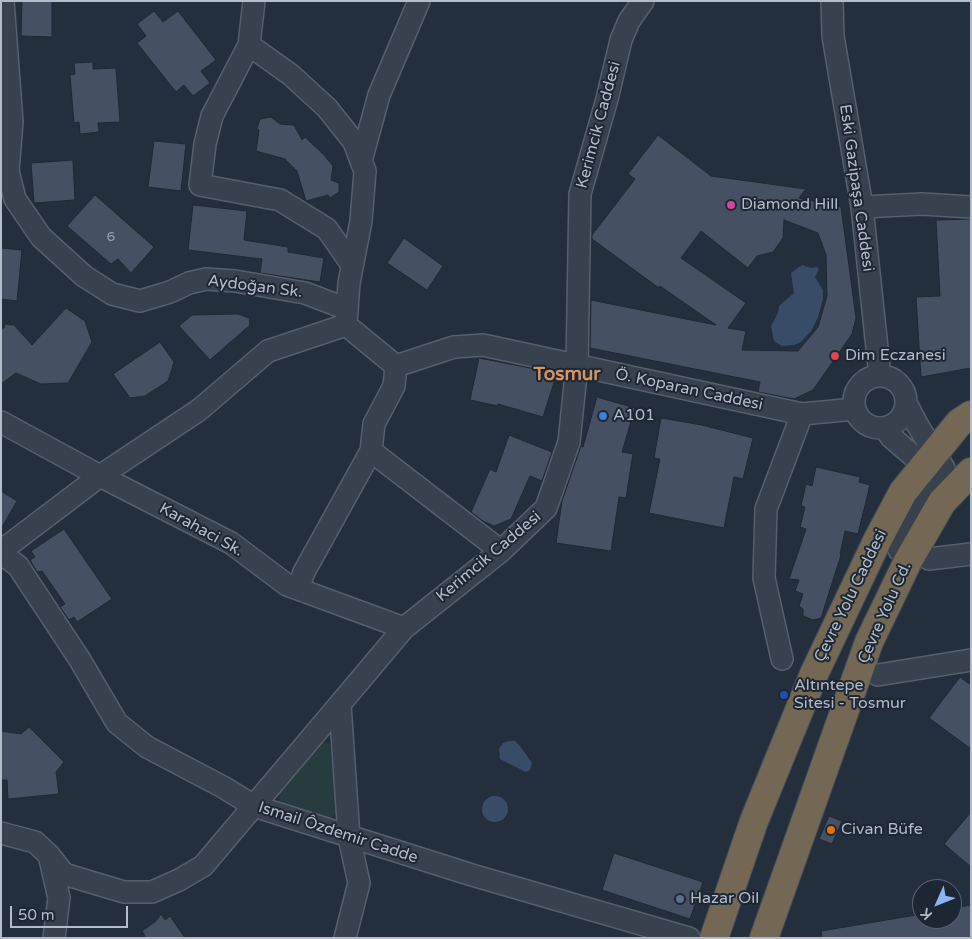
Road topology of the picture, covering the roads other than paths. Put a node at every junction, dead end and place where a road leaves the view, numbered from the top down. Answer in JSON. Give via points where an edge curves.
{"nodes":[{"id":1,"x":3,"y":1,"type":"edge"},
{"id":2,"x":254,"y":1,"type":"edge"},
{"id":3,"x":419,"y":1,"type":"edge"},
{"id":4,"x":643,"y":1,"type":"edge"},
{"id":5,"x":832,"y":1,"type":"edge"},
{"id":6,"x":250,"y":45,"type":"junction"},
{"id":7,"x":361,"y":161,"type":"junction"},
{"id":8,"x":5,"y":170,"type":"edge"},
{"id":9,"x":862,"y":207,"type":"junction"},
{"id":10,"x":971,"y":207,"type":"edge"},
{"id":11,"x":352,"y":265,"type":"junction"},
{"id":12,"x":346,"y":317,"type":"junction"},
{"id":13,"x":577,"y":365,"type":"junction"},
{"id":14,"x":396,"y":366,"type":"junction"},
{"id":15,"x":880,"y":376,"type":"junction"},
{"id":16,"x":906,"y":403,"type":"junction"},
{"id":17,"x":855,"y":409,"type":"junction"},
{"id":18,"x":802,"y":414,"type":"junction"},
{"id":19,"x":971,"y":415,"type":"edge"},
{"id":20,"x":1,"y":422,"type":"edge"},
{"id":21,"x":885,"y":428,"type":"junction"},
{"id":22,"x":371,"y":450,"type":"junction"},
{"id":23,"x":934,"y":462,"type":"junction"},
{"id":24,"x":971,"y":464,"type":"edge"},
{"id":25,"x":971,"y":472,"type":"edge"},
{"id":26,"x":100,"y":476,"type":"junction"},
{"id":27,"x":1,"y":552,"type":"edge"},
{"id":28,"x":501,"y":552,"type":"junction"},
{"id":29,"x":971,"y":554,"type":"edge"},
{"id":30,"x":929,"y":560,"type":"dead end"},
{"id":31,"x":298,"y":589,"type":"junction"},
{"id":32,"x":404,"y":628,"type":"junction"},
{"id":33,"x":869,"y":642,"type":"junction"},
{"id":34,"x":782,"y":659,"type":"dead end"},
{"id":35,"x":971,"y":660,"type":"edge"},
{"id":36,"x":878,"y":675,"type":"dead end"},
{"id":37,"x":340,"y":704,"type":"junction"},
{"id":38,"x":254,"y":806,"type":"junction"},
{"id":39,"x":1,"y":833,"type":"edge"},
{"id":40,"x":349,"y":837,"type":"junction"},
{"id":41,"x":49,"y":855,"type":"junction"},
{"id":42,"x":54,"y":938,"type":"edge"},
{"id":43,"x":345,"y":938,"type":"edge"},
{"id":44,"x":689,"y":938,"type":"edge"},
{"id":45,"x":714,"y":938,"type":"edge"},
{"id":46,"x":764,"y":938,"type":"edge"}],
"edges":[{"from":1,"to":8,"type":"street","name":"Aydoğan Sk.","via":[[12,122]]},
{"from":2,"to":6,"type":"street"},
{"from":3,"to":7,"type":"street","via":[[379,95]]},
{"from":4,"to":13,"type":"street","name":"Kerimcik Caddesi","via":[[621,40],[580,194]]},
{"from":5,"to":9,"type":"street","name":"Eski Gazipaşa Caddesi","via":[[833,36]]},
{"from":6,"to":7,"type":"street","via":[[291,75],[327,108],[354,142]]},
{"from":6,"to":11,"type":"street","via":[[212,116],[200,185],[280,200],[327,229]]},
{"from":7,"to":11,"type":"street","via":[[365,171],[361,221]]},
{"from":8,"to":12,"type":"street","name":"Aydoğan Sk.","via":[[15,199],[41,237],[84,276],[112,294],[140,302],[206,279],[235,281],[305,293]]},
{"from":9,"to":10,"type":"street","via":[[922,204]]},
{"from":9,"to":15,"type":"street","name":"Eski Gazipaşa Caddesi"},
{"from":11,"to":12,"type":"street"},
{"from":12,"to":14,"type":"street"},
{"from":12,"to":26,"type":"street","via":[[268,351],[200,410]]},
{"from":13,"to":14,"type":"street","name":"Ö. Koparan Caddesi","via":[[483,345],[454,347]]},
{"from":13,"to":18,"type":"street","name":"Ö. Koparan Caddesi"},
{"from":13,"to":28,"type":"street","name":"Kerimcik Caddesi","via":[[569,442],[546,508]]},
{"from":14,"to":22,"type":"street","via":[[394,386],[374,424]]},
{"from":15,"to":16,"type":"street","via":[[896,381],[902,387]]},
{"from":15,"to":17,"type":"street","via":[[872,377],[859,386]]},
{"from":16,"to":21,"type":"street","via":[[900,419]]},
{"from":16,"to":23,"type":"street"},
{"from":17,"to":18,"type":"street","name":"Ö. Koparan Caddesi"},
{"from":17,"to":21,"type":"street","via":[[870,426]]},
{"from":18,"to":34,"type":"street","via":[[766,509],[764,578]]},
{"from":19,"to":23,"type":"highway","name":"Çevre Yolu Caddesi","via":[[960,423]]},
{"from":20,"to":26,"type":"street","name":"Karahaci Sk."},
{"from":21,"to":23,"type":"street","via":[[891,437]]},
{"from":22,"to":28,"type":"street"},
{"from":22,"to":31,"type":"street","via":[[304,572]]},
{"from":23,"to":24,"type":"street","via":[[958,469]]},
{"from":23,"to":33,"type":"street","via":[[875,608]]},
{"from":23,"to":45,"type":"highway","name":"Çevre Yolu Caddesi","via":[[903,492],[814,674],[754,821]]},
{"from":25,"to":33,"type":"highway","name":"Çevre Yolu Cd.","via":[[942,502],[908,561]]},
{"from":26,"to":27,"type":"street"},
{"from":26,"to":31,"type":"street","name":"Karahaci Sk.","via":[[232,543],[287,585]]},
{"from":27,"to":38,"type":"street","name":"Ismail Ôzdemir Cadde","via":[[18,566],[117,723],[147,747]]},
{"from":28,"to":32,"type":"street","name":"Kerimcik Caddesi"},
{"from":29,"to":30,"type":"street"},
{"from":31,"to":32,"type":"street","name":"Karahaci Sk."},
{"from":32,"to":37,"type":"street","name":"Kerimcik Caddesi"},
{"from":33,"to":46,"type":"highway","name":"Çevre Yolu Cd."},
{"from":35,"to":36,"type":"street"},
{"from":37,"to":38,"type":"street","name":"Kerimcik Caddesi"},
{"from":37,"to":40,"type":"street"},
{"from":38,"to":40,"type":"street","name":"Ismail Ôzdemir Cadde"},
{"from":38,"to":41,"type":"street","name":"Kerimcik Caddesi","via":[[203,866],[152,892],[124,892],[64,874]]},
{"from":39,"to":41,"type":"street","name":"Kerimcik Caddesi","via":[[35,842]]},
{"from":40,"to":43,"type":"street","via":[[359,883]]},
{"from":40,"to":44,"type":"street","name":"Ismail Ôzdemir Cadde"},
{"from":41,"to":42,"type":"street","via":[[59,898]]}]}
